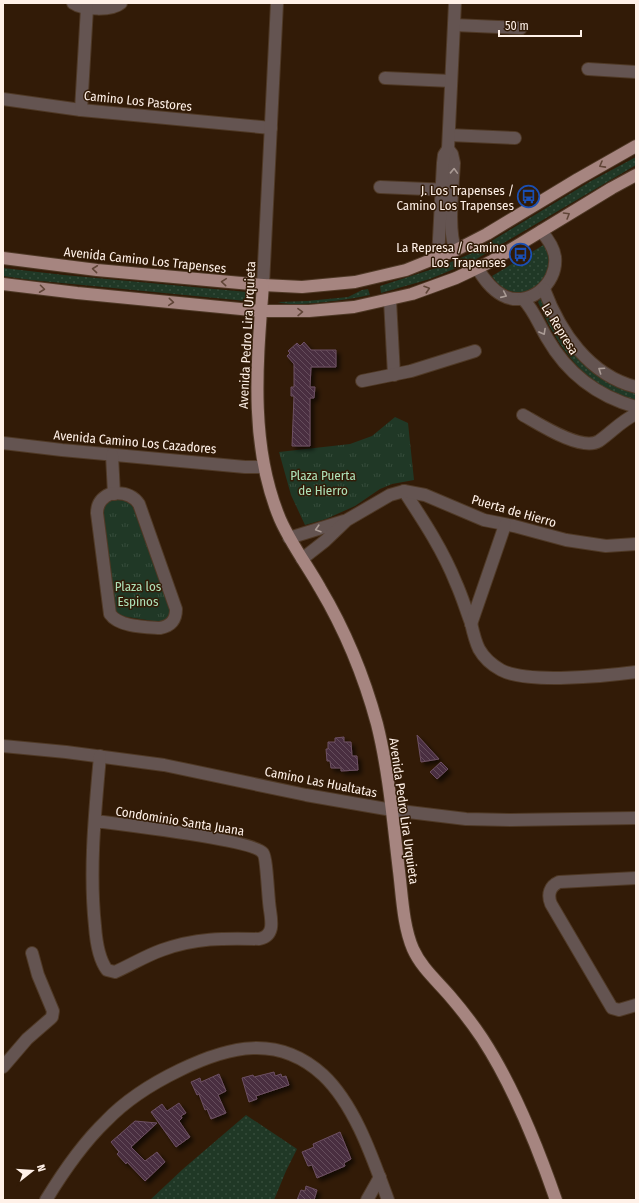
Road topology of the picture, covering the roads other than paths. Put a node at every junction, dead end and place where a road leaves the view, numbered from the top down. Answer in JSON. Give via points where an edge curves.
{"nodes":[{"id":1,"x":73,"y":3,"type":"edge"},
{"id":2,"x":121,"y":3,"type":"edge"},
{"id":3,"x":277,"y":3,"type":"edge"},
{"id":4,"x":455,"y":3,"type":"edge"},
{"id":5,"x":87,"y":8,"type":"junction"},
{"id":6,"x":454,"y":26,"type":"junction"},
{"id":7,"x":521,"y":28,"type":"dead end"},
{"id":8,"x":588,"y":70,"type":"dead end"},
{"id":9,"x":636,"y":72,"type":"edge"},
{"id":10,"x":385,"y":78,"type":"dead end"},
{"id":11,"x":452,"y":81,"type":"junction"},
{"id":12,"x":3,"y":99,"type":"edge"},
{"id":13,"x":81,"y":110,"type":"junction"},
{"id":14,"x":271,"y":128,"type":"junction"},
{"id":15,"x":449,"y":135,"type":"junction"},
{"id":16,"x":515,"y":138,"type":"dead end"},
{"id":17,"x":636,"y":146,"type":"edge"},
{"id":18,"x":636,"y":175,"type":"edge"},
{"id":19,"x":380,"y":187,"type":"dead end"},
{"id":20,"x":447,"y":190,"type":"junction"},
{"id":21,"x":542,"y":230,"type":"junction"},
{"id":22,"x":456,"y":250,"type":"junction"},
{"id":23,"x":3,"y":258,"type":"edge"},
{"id":24,"x":438,"y":258,"type":"junction"},
{"id":25,"x":477,"y":268,"type":"junction"},
{"id":26,"x":3,"y":284,"type":"edge"},
{"id":27,"x":263,"y":285,"type":"junction"},
{"id":28,"x":544,"y":289,"type":"junction"},
{"id":29,"x":523,"y":299,"type":"junction"},
{"id":30,"x":390,"y":300,"type":"junction"},
{"id":31,"x":261,"y":311,"type":"junction"},
{"id":32,"x":475,"y":351,"type":"dead end"},
{"id":33,"x":394,"y":375,"type":"junction"},
{"id":34,"x":362,"y":381,"type":"dead end"},
{"id":35,"x":635,"y":385,"type":"edge"},
{"id":36,"x":611,"y":398,"type":"junction"},
{"id":37,"x":636,"y":407,"type":"edge"},
{"id":38,"x":636,"y":414,"type":"edge"},
{"id":39,"x":523,"y":415,"type":"dead end"},
{"id":40,"x":622,"y":422,"type":"junction"},
{"id":41,"x":3,"y":443,"type":"edge"},
{"id":42,"x":112,"y":454,"type":"junction"},
{"id":43,"x":264,"y":467,"type":"junction"},
{"id":44,"x":404,"y":491,"type":"junction"},
{"id":45,"x":114,"y":494,"type":"junction"},
{"id":46,"x":348,"y":520,"type":"junction"},
{"id":47,"x":505,"y":524,"type":"junction"},
{"id":48,"x":289,"y":538,"type":"junction"},
{"id":49,"x":636,"y":544,"type":"edge"},
{"id":50,"x":302,"y":559,"type":"junction"},
{"id":51,"x":471,"y":624,"type":"junction"},
{"id":52,"x":636,"y":672,"type":"edge"},
{"id":53,"x":3,"y":746,"type":"edge"},
{"id":54,"x":100,"y":756,"type":"junction"},
{"id":55,"x":392,"y":810,"type":"junction"},
{"id":56,"x":636,"y":818,"type":"edge"},
{"id":57,"x":95,"y":821,"type":"junction"},
{"id":58,"x":636,"y":878,"type":"edge"},
{"id":59,"x":32,"y":953,"type":"dead end"},
{"id":60,"x":636,"y":1006,"type":"edge"},
{"id":61,"x":3,"y":1067,"type":"edge"},
{"id":62,"x":380,"y":1177,"type":"junction"},
{"id":63,"x":46,"y":1200,"type":"edge"},
{"id":64,"x":367,"y":1200,"type":"edge"},
{"id":65,"x":388,"y":1200,"type":"edge"},
{"id":66,"x":556,"y":1200,"type":"edge"}],
"edges":[{"from":1,"to":5,"type":"street"},
{"from":2,"to":5,"type":"street","via":[[114,8]]},
{"from":3,"to":14,"type":"street","name":"Avenida Pedro Lira Urquieta"},
{"from":4,"to":6,"type":"street"},
{"from":5,"to":13,"type":"street"},
{"from":6,"to":7,"type":"street"},
{"from":6,"to":11,"type":"street"},
{"from":8,"to":9,"type":"street"},
{"from":10,"to":11,"type":"street"},
{"from":11,"to":15,"type":"street"},
{"from":12,"to":13,"type":"street","name":"Camino Los Pastores"},
{"from":13,"to":14,"type":"street","name":"Camino Los Pastores"},
{"from":14,"to":27,"type":"street","name":"Avenida Pedro Lira Urquieta"},
{"from":15,"to":16,"type":"street"},
{"from":15,"to":20,"type":"street","via":[[448,149],[454,163]]},
{"from":17,"to":22,"type":"main road","name":"Avenida Camino Los Trapenses","one_way":true},
{"from":21,"to":18,"type":"main road","one_way":true},
{"from":19,"to":20,"type":"street"},
{"from":20,"to":22,"type":"street","via":[[451,233]]},
{"from":20,"to":24,"type":"street"},
{"from":21,"to":25,"type":"main road"},
{"from":21,"to":28,"type":"street","name":"La Represa","via":[[551,243],[555,258],[552,277]]},
{"from":22,"to":24,"type":"main road","name":"Avenida Camino Los Trapenses"},
{"from":27,"to":23,"type":"main road","name":"Avenida Camino Los Trapenses","one_way":true},
{"from":24,"to":27,"type":"main road","name":"Avenida Camino Los Trapenses","via":[[355,282],[302,286]]},
{"from":25,"to":29,"type":"street","name":"La Represa","one_way":true,"via":[[490,286],[502,296]]},
{"from":30,"to":25,"type":"main road","one_way":true,"via":[[435,287]]},
{"from":26,"to":31,"type":"main road","one_way":true,"via":[[78,294]]},
{"from":27,"to":31,"type":"main road","name":"Avenida Pedro Lira Urquieta"},
{"from":28,"to":29,"type":"street","name":"La Represa"},
{"from":35,"to":28,"type":"street","name":"La Represa","one_way":true,"via":[[617,380],[599,370],[582,354],[562,327]]},
{"from":29,"to":36,"type":"street","name":"La Represa","one_way":true,"via":[[565,365],[594,389]]},
{"from":31,"to":30,"type":"main road","one_way":true,"via":[[309,312]]},
{"from":30,"to":33,"type":"street"},
{"from":31,"to":43,"type":"main road","name":"Avenida Pedro Lira Urquieta","via":[[257,407]]},
{"from":32,"to":33,"type":"street"},
{"from":33,"to":34,"type":"street"},
{"from":36,"to":37,"type":"street","name":"La Represa"},
{"from":36,"to":40,"type":"street"},
{"from":38,"to":40,"type":"street"},
{"from":39,"to":40,"type":"street","via":[[573,441],[586,444],[597,442]]},
{"from":41,"to":42,"type":"street","name":"Avenida Camino Los Cazadores"},
{"from":42,"to":43,"type":"street","name":"Avenida Camino Los Cazadores"},
{"from":42,"to":45,"type":"street"},
{"from":43,"to":48,"type":"main road","name":"Avenida Pedro Lira Urquieta","via":[[273,501]]},
{"from":44,"to":46,"type":"street","via":[[390,495]]},
{"from":44,"to":47,"type":"street","name":"Puerta de Hierro","via":[[425,495],[484,520]]},
{"from":44,"to":51,"type":"street","via":[[450,568]]},
{"from":45,"to":45,"type":"street","via":[[99,502],[96,513],[110,614],[122,623],[165,628],[173,622],[176,609],[141,509],[136,500],[129,495]]},
{"from":46,"to":48,"type":"street","one_way":true},
{"from":46,"to":50,"type":"street"},
{"from":47,"to":49,"type":"street","name":"Puerta de Hierro","via":[[588,545]]},
{"from":47,"to":51,"type":"street"},
{"from":48,"to":50,"type":"main road","name":"Avenida Pedro Lira Urquieta"},
{"from":50,"to":55,"type":"main road","name":"Avenida Pedro Lira Urquieta","via":[[333,610],[362,677],[381,746]]},
{"from":51,"to":52,"type":"street","via":[[482,654],[493,665],[518,676]]},
{"from":53,"to":54,"type":"street","name":"Camino Las Hualtatas"},
{"from":54,"to":55,"type":"street","name":"Camino Las Hualtatas","via":[[190,770]]},
{"from":54,"to":57,"type":"street","name":"Condominio Santa Juana"},
{"from":55,"to":56,"type":"street","name":"Camino Las Hualtatas","via":[[486,820]]},
{"from":55,"to":66,"type":"main road","name":"Avenida Pedro Lira Urquieta","via":[[406,923],[412,947],[422,965],[469,1020],[494,1057],[523,1117]]},
{"from":57,"to":57,"type":"street","name":"Condominio Santa Juana","via":[[93,910],[98,946],[105,968],[109,971],[115,972],[160,951],[187,943],[216,938],[258,939],[270,933],[272,921],[266,860],[261,850],[207,837]]},
{"from":58,"to":60,"type":"street","via":[[559,882],[552,886],[549,897],[612,1008],[619,1010]]},
{"from":59,"to":61,"type":"street","via":[[53,1014]]},
{"from":62,"to":63,"type":"street","via":[[350,1111],[323,1075],[293,1056],[272,1049],[251,1048],[212,1056],[165,1077],[133,1097],[95,1132],[70,1163]]},
{"from":62,"to":64,"type":"street"},
{"from":62,"to":65,"type":"street"}]}
